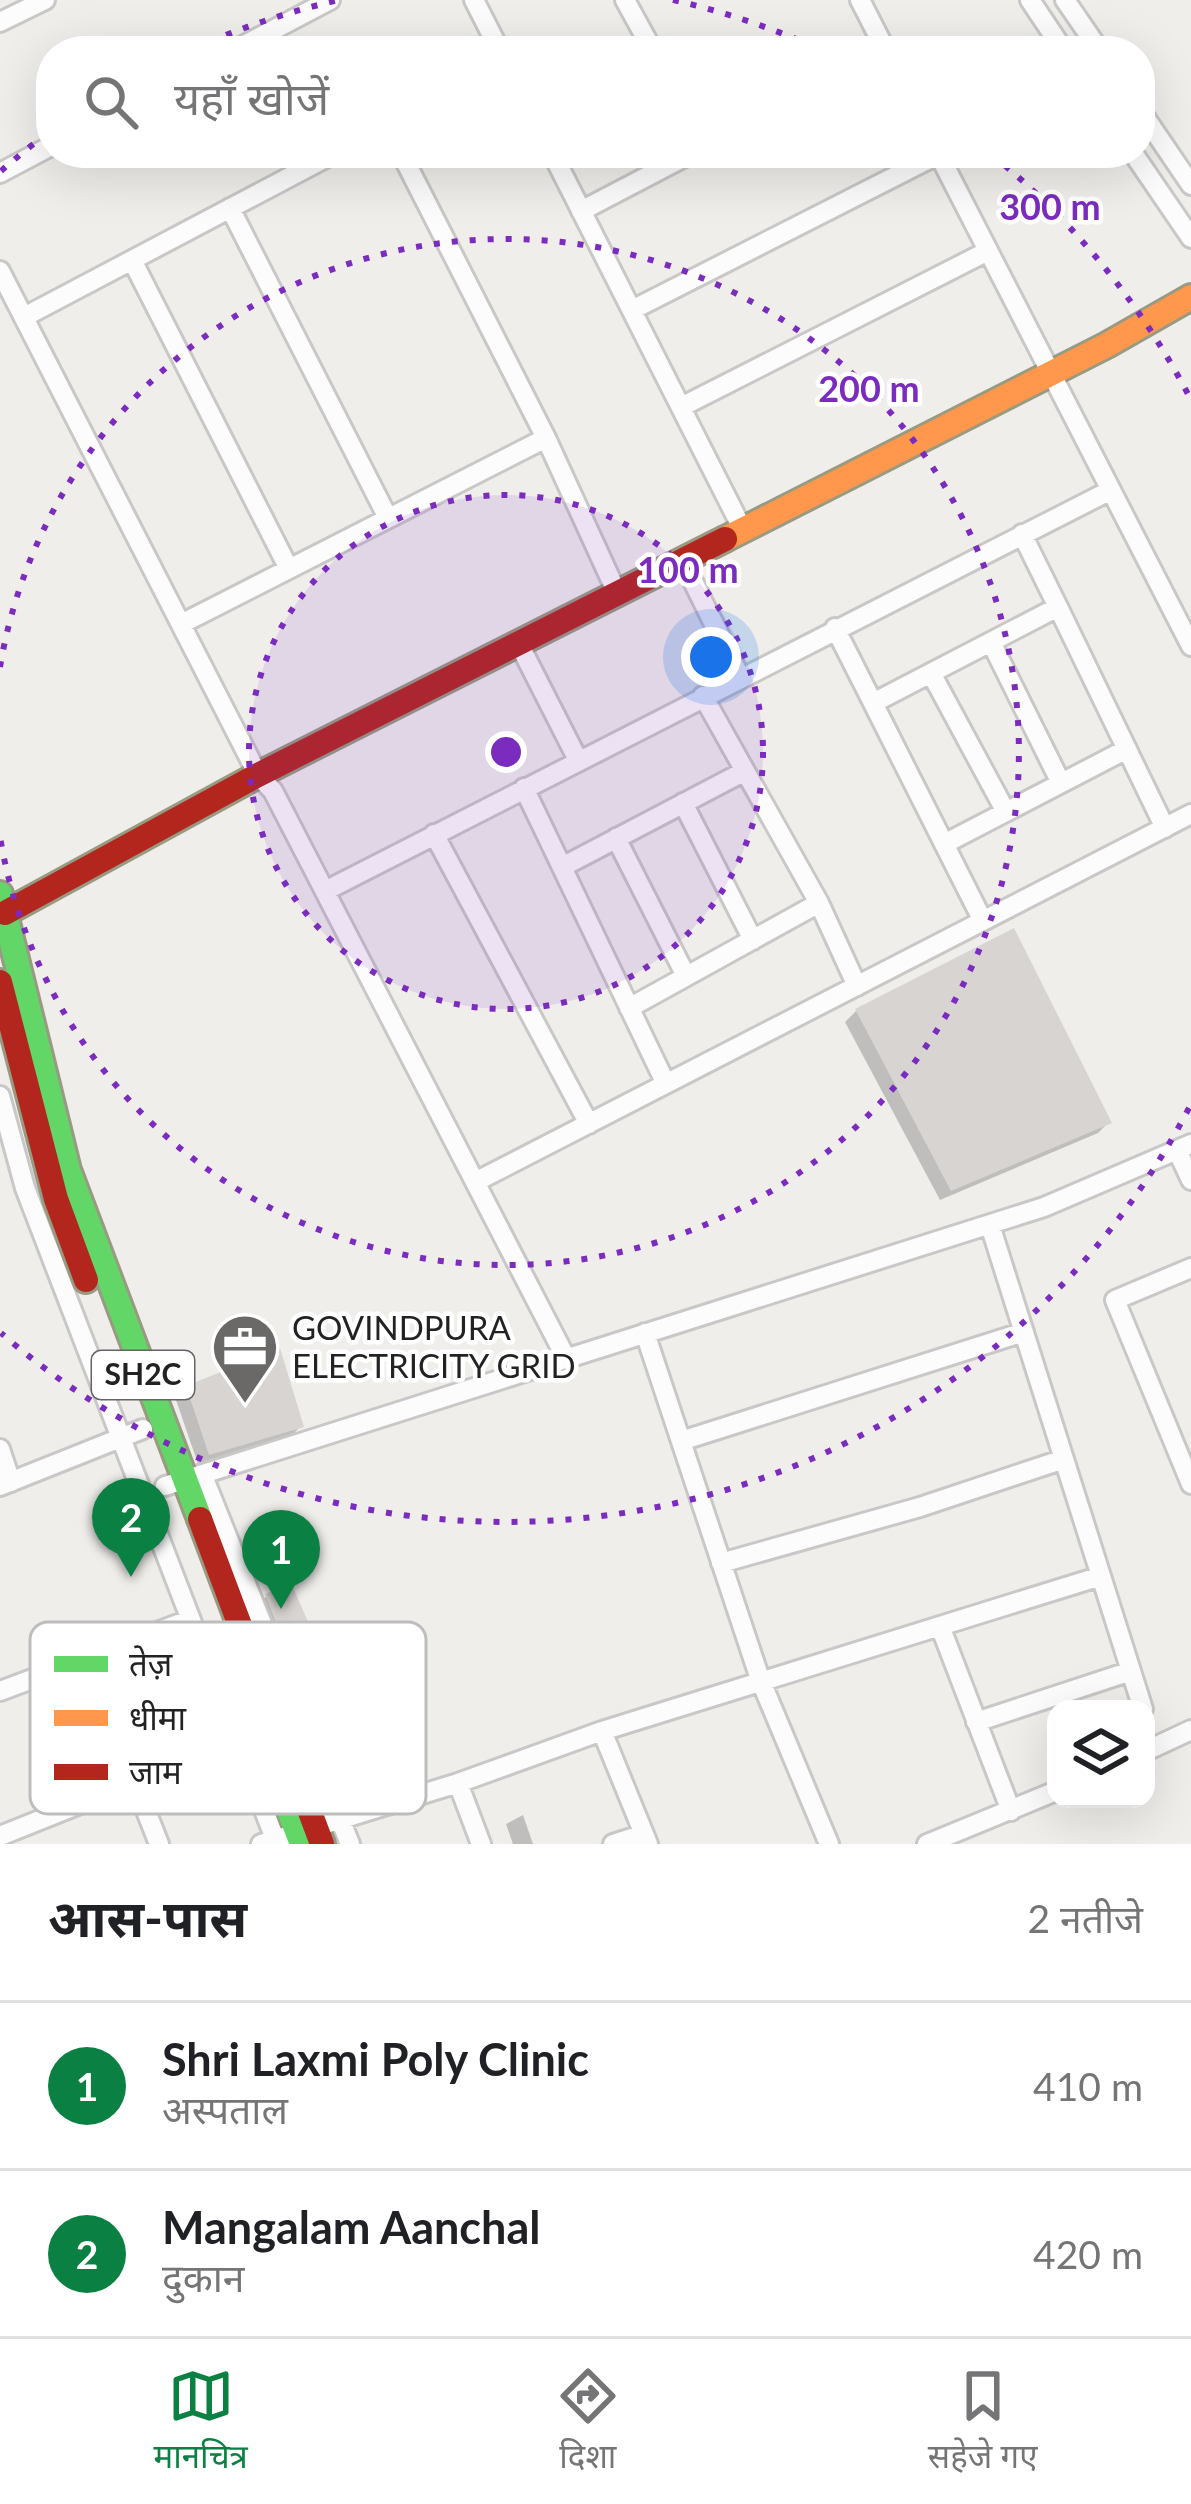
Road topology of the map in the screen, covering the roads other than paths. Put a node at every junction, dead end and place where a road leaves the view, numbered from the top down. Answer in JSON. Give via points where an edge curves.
{"nodes":[{"id":1,"x":45,"y":0,"type":"edge"},
{"id":2,"x":474,"y":0,"type":"edge"},
{"id":3,"x":625,"y":0,"type":"edge"},
{"id":4,"x":860,"y":0,"type":"edge"},
{"id":5,"x":1030,"y":0,"type":"edge"},
{"id":6,"x":1065,"y":0,"type":"edge"},
{"id":7,"x":322,"y":2,"type":"edge"},
{"id":8,"x":0,"y":22,"type":"edge"},
{"id":9,"x":260,"y":36,"type":"edge"},
{"id":10,"x":492,"y":36,"type":"edge"},
{"id":11,"x":645,"y":36,"type":"edge"},
{"id":12,"x":878,"y":36,"type":"edge"},
{"id":13,"x":1054,"y":36,"type":"edge"},
{"id":14,"x":1090,"y":36,"type":"edge"},
{"id":15,"x":1155,"y":132,"type":"edge"},
{"id":16,"x":36,"y":154,"type":"edge"},
{"id":17,"x":306,"y":168,"type":"edge"},
{"id":18,"x":409,"y":168,"type":"edge"},
{"id":19,"x":560,"y":168,"type":"edge"},
{"id":20,"x":663,"y":168,"type":"edge"},
{"id":21,"x":911,"y":168,"type":"edge"},
{"id":22,"x":946,"y":168,"type":"edge"},
{"id":23,"x":1143,"y":168,"type":"edge"},
{"id":24,"x":0,"y":173,"type":"edge"},
{"id":25,"x":1191,"y":185,"type":"edge"},
{"id":26,"x":230,"y":208,"type":"junction"},
{"id":27,"x":581,"y":211,"type":"junction"},
{"id":28,"x":1191,"y":238,"type":"edge"},
{"id":29,"x":988,"y":250,"type":"junction"},
{"id":30,"x":132,"y":260,"type":"junction"},
{"id":31,"x":0,"y":271,"type":"edge"},
{"id":32,"x":1191,"y":297,"type":"edge"},
{"id":33,"x":632,"y":310,"type":"junction"},
{"id":34,"x":24,"y":317,"type":"junction"},
{"id":35,"x":1050,"y":373,"type":"junction"},
{"id":36,"x":681,"y":406,"type":"junction"},
{"id":37,"x":546,"y":438,"type":"junction"},
{"id":38,"x":1111,"y":490,"type":"junction"},
{"id":39,"x":388,"y":518,"type":"junction"},
{"id":40,"x":742,"y":528,"type":"junction"},
{"id":41,"x":1022,"y":534,"type":"junction"},
{"id":42,"x":682,"y":559,"type":"junction"},
{"id":43,"x":290,"y":569,"type":"junction"},
{"id":44,"x":617,"y":593,"type":"junction"},
{"id":45,"x":1058,"y":607,"type":"junction"},
{"id":46,"x":181,"y":624,"type":"junction"},
{"id":47,"x":836,"y":628,"type":"junction"},
{"id":48,"x":992,"y":642,"type":"junction"},
{"id":49,"x":518,"y":644,"type":"junction"},
{"id":50,"x":1191,"y":646,"type":"edge"},
{"id":51,"x":931,"y":673,"type":"junction"},
{"id":52,"x":740,"y":677,"type":"junction"},
{"id":53,"x":704,"y":696,"type":"junction"},
{"id":54,"x":873,"y":703,"type":"junction"},
{"id":55,"x":1127,"y":749,"type":"junction"},
{"id":56,"x":578,"y":760,"type":"junction"},
{"id":57,"x":745,"y":771,"type":"junction"},
{"id":58,"x":258,"y":775,"type":"junction"},
{"id":59,"x":1061,"y":783,"type":"junction"},
{"id":60,"x":524,"y":788,"type":"junction"},
{"id":61,"x":683,"y":803,"type":"junction"},
{"id":62,"x":1006,"y":812,"type":"junction"},
{"id":63,"x":1191,"y":814,"type":"edge"},
{"id":64,"x":1165,"y":828,"type":"junction"},
{"id":65,"x":434,"y":834,"type":"junction"},
{"id":66,"x":616,"y":838,"type":"junction"},
{"id":67,"x":944,"y":844,"type":"junction"},
{"id":68,"x":562,"y":867,"type":"junction"},
{"id":69,"x":325,"y":891,"type":"junction"},
{"id":70,"x":818,"y":903,"type":"junction"},
{"id":71,"x":2,"y":904,"type":"edge"},
{"id":72,"x":983,"y":921,"type":"junction"},
{"id":73,"x":753,"y":940,"type":"junction"},
{"id":74,"x":686,"y":976,"type":"junction"},
{"id":75,"x":0,"y":982,"type":"edge"},
{"id":76,"x":856,"y":986,"type":"junction"},
{"id":77,"x":629,"y":1008,"type":"junction"},
{"id":78,"x":666,"y":1084,"type":"junction"},
{"id":79,"x":0,"y":1096,"type":"edge"},
{"id":80,"x":3,"y":1119,"type":"edge"},
{"id":81,"x":589,"y":1124,"type":"junction"},
{"id":82,"x":1184,"y":1147,"type":"edge"},
{"id":83,"x":1191,"y":1180,"type":"edge"},
{"id":84,"x":476,"y":1182,"type":"junction"},
{"id":85,"x":990,"y":1225,"type":"junction"},
{"id":86,"x":1191,"y":1268,"type":"edge"},
{"id":87,"x":1024,"y":1332,"type":"junction"},
{"id":88,"x":645,"y":1333,"type":"junction"},
{"id":89,"x":566,"y":1358,"type":"junction"},
{"id":90,"x":132,"y":1434,"type":"junction"},
{"id":91,"x":681,"y":1442,"type":"junction"},
{"id":92,"x":0,"y":1449,"type":"edge"},
{"id":93,"x":1064,"y":1459,"type":"junction"},
{"id":94,"x":184,"y":1481,"type":"junction"},
{"id":95,"x":6,"y":1484,"type":"edge"},
{"id":96,"x":1191,"y":1484,"type":"edge"},
{"id":97,"x":721,"y":1563,"type":"junction"},
{"id":98,"x":1101,"y":1576,"type":"junction"},
{"id":99,"x":189,"y":1620,"type":"joint"},
{"id":100,"x":184,"y":1622,"type":"edge"},
{"id":101,"x":230,"y":1622,"type":"edge"},
{"id":102,"x":940,"y":1626,"type":"junction"},
{"id":103,"x":1131,"y":1671,"type":"junction"},
{"id":104,"x":30,"y":1679,"type":"edge"},
{"id":105,"x":760,"y":1679,"type":"junction"},
{"id":106,"x":0,"y":1691,"type":"edge"},
{"id":107,"x":1141,"y":1700,"type":"edge"},
{"id":108,"x":976,"y":1722,"type":"junction"},
{"id":109,"x":1191,"y":1730,"type":"edge"},
{"id":110,"x":602,"y":1731,"type":"junction"},
{"id":111,"x":1155,"y":1746,"type":"edge"},
{"id":112,"x":458,"y":1783,"type":"junction"},
{"id":113,"x":426,"y":1794,"type":"edge"},
{"id":114,"x":1047,"y":1795,"type":"edge"},
{"id":115,"x":1011,"y":1811,"type":"junction"},
{"id":116,"x":55,"y":1814,"type":"edge"},
{"id":117,"x":148,"y":1814,"type":"edge"},
{"id":118,"x":365,"y":1814,"type":"edge"},
{"id":119,"x":0,"y":1836,"type":"edge"},
{"id":120,"x":299,"y":1836,"type":"edge"},
{"id":121,"x":646,"y":1839,"type":"edge"},
{"id":122,"x":160,"y":1844,"type":"edge"},
{"id":123,"x":350,"y":1844,"type":"edge"},
{"id":124,"x":481,"y":1844,"type":"edge"},
{"id":125,"x":613,"y":1844,"type":"edge"},
{"id":126,"x":829,"y":1844,"type":"edge"},
{"id":127,"x":927,"y":1844,"type":"edge"}],
"edges":[{"from":1,"to":8,"type":"street"},
{"from":2,"to":10,"type":"street"},
{"from":3,"to":11,"type":"street"},
{"from":4,"to":12,"type":"street"},
{"from":5,"to":13,"type":"street"},
{"from":6,"to":14,"type":"street"},
{"from":7,"to":9,"type":"street"},
{"from":15,"to":25,"type":"street"},
{"from":16,"to":24,"type":"street"},
{"from":17,"to":26,"type":"street"},
{"from":18,"to":37,"type":"street"},
{"from":19,"to":27,"type":"street"},
{"from":20,"to":27,"type":"street"},
{"from":21,"to":33,"type":"street"},
{"from":22,"to":29,"type":"street"},
{"from":23,"to":28,"type":"street"},
{"from":26,"to":30,"type":"street"},
{"from":26,"to":39,"type":"street"},
{"from":27,"to":33,"type":"street"},
{"from":29,"to":35,"type":"street"},
{"from":29,"to":36,"type":"street"},
{"from":30,"to":34,"type":"street"},
{"from":30,"to":43,"type":"street"},
{"from":31,"to":34,"type":"street"},
{"from":32,"to":35,"type":"main road"},
{"from":33,"to":36,"type":"street"},
{"from":34,"to":46,"type":"street"},
{"from":35,"to":38,"type":"street"},
{"from":35,"to":40,"type":"main road"},
{"from":36,"to":40,"type":"street"},
{"from":37,"to":39,"type":"street"},
{"from":37,"to":44,"type":"street"},
{"from":38,"to":41,"type":"street"},
{"from":38,"to":50,"type":"street"},
{"from":39,"to":43,"type":"street"},
{"from":40,"to":42,"type":"main road"},
{"from":41,"to":45,"type":"street"},
{"from":41,"to":47,"type":"street"},
{"from":42,"to":44,"type":"main road"},
{"from":42,"to":52,"type":"street"},
{"from":43,"to":46,"type":"street"},
{"from":44,"to":49,"type":"main road"},
{"from":45,"to":48,"type":"street"},
{"from":45,"to":55,"type":"street"},
{"from":46,"to":58,"type":"street"},
{"from":47,"to":52,"type":"street"},
{"from":47,"to":54,"type":"street"},
{"from":48,"to":51,"type":"street"},
{"from":48,"to":59,"type":"street"},
{"from":49,"to":56,"type":"street"},
{"from":49,"to":58,"type":"main road"},
{"from":51,"to":54,"type":"street"},
{"from":51,"to":62,"type":"street"},
{"from":52,"to":53,"type":"street"},
{"from":53,"to":56,"type":"street"},
{"from":53,"to":57,"type":"street"},
{"from":54,"to":67,"type":"street"},
{"from":55,"to":59,"type":"street"},
{"from":55,"to":64,"type":"street"},
{"from":56,"to":60,"type":"street"},
{"from":57,"to":61,"type":"street"},
{"from":57,"to":70,"type":"street"},
{"from":58,"to":69,"type":"street"},
{"from":58,"to":71,"type":"main road"},
{"from":59,"to":62,"type":"street"},
{"from":60,"to":65,"type":"street"},
{"from":60,"to":68,"type":"street"},
{"from":61,"to":66,"type":"street"},
{"from":61,"to":73,"type":"street"},
{"from":62,"to":67,"type":"street"},
{"from":63,"to":64,"type":"street"},
{"from":64,"to":72,"type":"street"},
{"from":65,"to":69,"type":"street"},
{"from":65,"to":81,"type":"street"},
{"from":66,"to":68,"type":"street"},
{"from":66,"to":74,"type":"street"},
{"from":67,"to":72,"type":"street"},
{"from":68,"to":77,"type":"street"},
{"from":69,"to":84,"type":"street"},
{"from":70,"to":73,"type":"street"},
{"from":70,"to":76,"type":"street"},
{"from":71,"to":94,"type":"main road","number":"SH2C","via":[[68,1170]]},
{"from":72,"to":76,"type":"street"},
{"from":73,"to":74,"type":"street"},
{"from":74,"to":77,"type":"street"},
{"from":75,"to":90,"type":"main road","number":"SH2C","via":[[56,1199]]},
{"from":76,"to":78,"type":"street"},
{"from":77,"to":78,"type":"street"},
{"from":78,"to":81,"type":"street"},
{"from":79,"to":80,"type":"street"},
{"from":80,"to":90,"type":"street"},
{"from":81,"to":84,"type":"street"},
{"from":82,"to":83,"type":"street"},
{"from":82,"to":85,"type":"street"},
{"from":84,"to":89,"type":"street"},
{"from":85,"to":87,"type":"street"},
{"from":85,"to":88,"type":"street"},
{"from":86,"to":96,"type":"street","via":[[1114,1300]]},
{"from":87,"to":91,"type":"street"},
{"from":87,"to":93,"type":"street"},
{"from":88,"to":89,"type":"street"},
{"from":88,"to":91,"type":"street"},
{"from":89,"to":94,"type":"street"},
{"from":90,"to":94,"type":"main road","number":"SH2C"},
{"from":90,"to":95,"type":"street"},
{"from":90,"to":99,"type":"street"},
{"from":91,"to":97,"type":"street"},
{"from":92,"to":95,"type":"street"},
{"from":93,"to":97,"type":"street"},
{"from":93,"to":98,"type":"street"},
{"from":94,"to":101,"type":"main road","number":"SH2C"},
{"from":97,"to":105,"type":"street"},
{"from":98,"to":102,"type":"street"},
{"from":98,"to":103,"type":"street"},
{"from":99,"to":100,"type":"street"},
{"from":102,"to":105,"type":"street"},
{"from":102,"to":108,"type":"street"},
{"from":103,"to":107,"type":"street"},
{"from":103,"to":108,"type":"street"},
{"from":104,"to":106,"type":"street"},
{"from":105,"to":110,"type":"street"},
{"from":105,"to":126,"type":"street"},
{"from":108,"to":115,"type":"street"},
{"from":109,"to":111,"type":"street"},
{"from":110,"to":112,"type":"street"},
{"from":110,"to":121,"type":"street"},
{"from":112,"to":113,"type":"street"},
{"from":112,"to":124,"type":"street"},
{"from":114,"to":115,"type":"street"},
{"from":115,"to":127,"type":"street"},
{"from":116,"to":119,"type":"street"},
{"from":117,"to":122,"type":"street"},
{"from":118,"to":120,"type":"street"},
{"from":120,"to":123,"type":"street"},
{"from":121,"to":125,"type":"street"}]}
